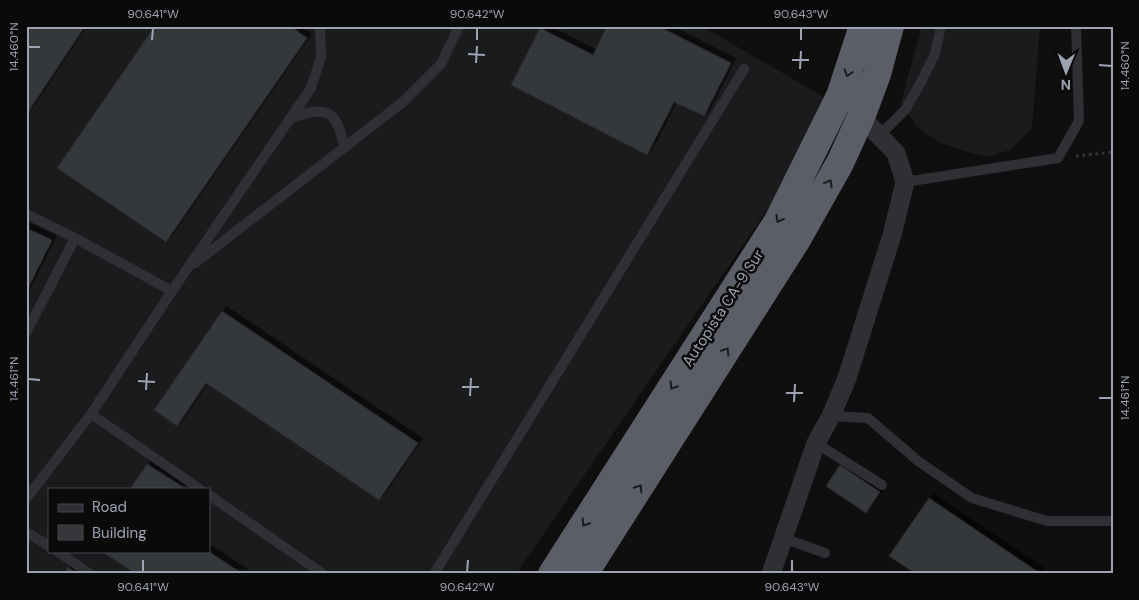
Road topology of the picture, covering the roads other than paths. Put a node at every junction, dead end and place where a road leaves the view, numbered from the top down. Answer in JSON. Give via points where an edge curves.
{"nodes":[{"id":1,"x":320,"y":26,"type":"edge"},
{"id":2,"x":460,"y":26,"type":"edge"},
{"id":3,"x":863,"y":26,"type":"edge"},
{"id":4,"x":890,"y":26,"type":"edge"},
{"id":5,"x":941,"y":26,"type":"edge"},
{"id":6,"x":1076,"y":26,"type":"edge"},
{"id":7,"x":744,"y":69,"type":"dead end"},
{"id":8,"x":290,"y":118,"type":"junction"},
{"id":9,"x":870,"y":126,"type":"junction"},
{"id":10,"x":344,"y":147,"type":"junction"},
{"id":11,"x":905,"y":182,"type":"junction"},
{"id":12,"x":26,"y":214,"type":"edge"},
{"id":13,"x":75,"y":238,"type":"junction"},
{"id":14,"x":186,"y":270,"type":"junction"},
{"id":15,"x":172,"y":291,"type":"junction"},
{"id":16,"x":26,"y":333,"type":"edge"},
{"id":17,"x":92,"y":414,"type":"junction"},
{"id":18,"x":831,"y":416,"type":"junction"},
{"id":19,"x":816,"y":443,"type":"junction"},
{"id":20,"x":882,"y":486,"type":"dead end"},
{"id":21,"x":199,"y":488,"type":"edge"},
{"id":22,"x":28,"y":493,"type":"edge"},
{"id":23,"x":210,"y":496,"type":"edge"},
{"id":24,"x":1113,"y":521,"type":"edge"},
{"id":25,"x":26,"y":532,"type":"edge"},
{"id":26,"x":783,"y":538,"type":"junction"},
{"id":27,"x":48,"y":545,"type":"edge"},
{"id":28,"x":58,"y":552,"type":"edge"},
{"id":29,"x":825,"y":553,"type":"dead end"},
{"id":30,"x":90,"y":574,"type":"edge"},
{"id":31,"x":322,"y":574,"type":"edge"},
{"id":32,"x":434,"y":574,"type":"edge"},
{"id":33,"x":552,"y":574,"type":"edge"},
{"id":34,"x":584,"y":574,"type":"edge"},
{"id":35,"x":771,"y":574,"type":"edge"}],
"edges":[{"from":1,"to":8,"type":"lane","via":[[321,57],[311,88]]},
{"from":2,"to":10,"type":"lane","via":[[440,64],[403,102]]},
{"from":3,"to":33,"type":"highway","name":"Autopista CA-9 Sur","one_way":true,"via":[[840,96],[778,221]]},
{"from":4,"to":9,"type":"highway","name":"Autopista CA-9 Sur","via":[[877,74]]},
{"from":5,"to":9,"type":"lane","via":[[935,54],[905,110]]},
{"from":6,"to":11,"type":"lane","via":[[1079,121],[1058,158]]},
{"from":7,"to":32,"type":"lane"},
{"from":8,"to":10,"type":"lane","via":[[311,111],[323,112],[335,119]]},
{"from":8,"to":14,"type":"lane"},
{"from":9,"to":11,"type":"street","via":[[896,153]]},
{"from":34,"to":9,"type":"highway","name":"Autopista CA-9 Sur","one_way":true,"via":[[796,242],[840,163]]},
{"from":10,"to":14,"type":"lane"},
{"from":11,"to":18,"type":"street","via":[[872,300]]},
{"from":12,"to":13,"type":"lane"},
{"from":13,"to":15,"type":"lane"},
{"from":13,"to":16,"type":"lane"},
{"from":14,"to":15,"type":"lane"},
{"from":15,"to":17,"type":"lane"},
{"from":17,"to":21,"type":"lane"},
{"from":17,"to":22,"type":"lane"},
{"from":18,"to":19,"type":"street"},
{"from":18,"to":24,"type":"lane","via":[[868,418],[918,461],[972,498],[1047,521]]},
{"from":19,"to":20,"type":"lane"},
{"from":19,"to":26,"type":"street"},
{"from":23,"to":31,"type":"lane"},
{"from":25,"to":27,"type":"lane"},
{"from":26,"to":29,"type":"lane"},
{"from":26,"to":35,"type":"street"},
{"from":28,"to":30,"type":"lane"}]}
